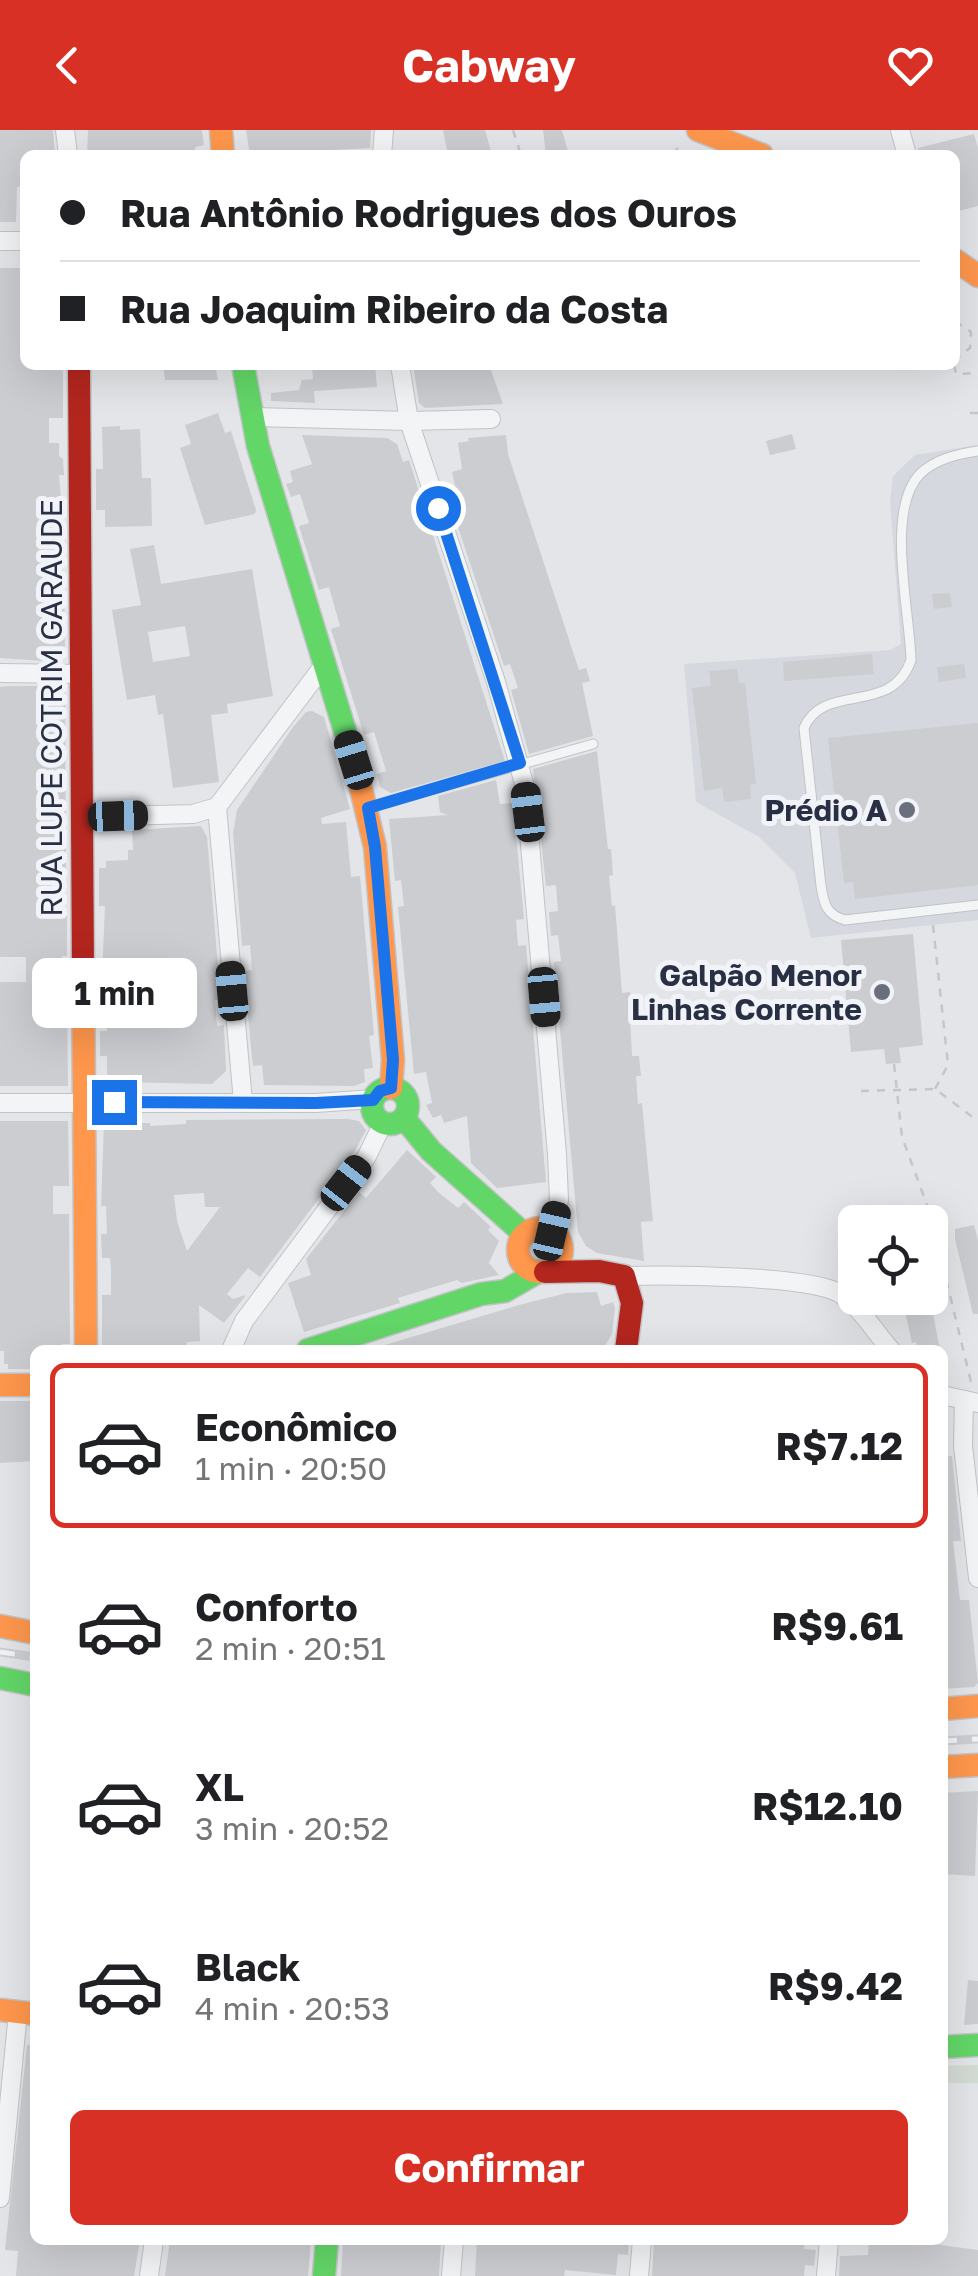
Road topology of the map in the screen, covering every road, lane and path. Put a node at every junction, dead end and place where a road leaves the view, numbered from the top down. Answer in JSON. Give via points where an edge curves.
{"nodes":[{"id":1,"x":698,"y":130,"type":"edge"},
{"id":2,"x":749,"y":150,"type":"edge"},
{"id":3,"x":960,"y":324,"type":"edge"},
{"id":4,"x":960,"y":357,"type":"edge"},
{"id":5,"x":79,"y":370,"type":"edge"},
{"id":6,"x":244,"y":370,"type":"edge"},
{"id":7,"x":401,"y":370,"type":"edge"},
{"id":8,"x":955,"y":370,"type":"edge"},
{"id":9,"x":978,"y":372,"type":"edge"},
{"id":10,"x":978,"y":413,"type":"edge"},
{"id":11,"x":970,"y":414,"type":"dead end"},
{"id":12,"x":250,"y":417,"type":"junction"},
{"id":13,"x":491,"y":419,"type":"dead end"},
{"id":14,"x":409,"y":421,"type":"junction"},
{"id":15,"x":978,"y":451,"type":"edge"},
{"id":16,"x":324,"y":665,"type":"junction"},
{"id":17,"x":0,"y":673,"type":"edge"},
{"id":18,"x":80,"y":674,"type":"junction"},
{"id":19,"x":592,"y":744,"type":"dead end"},
{"id":20,"x":520,"y":763,"type":"junction"},
{"id":21,"x":216,"y":807,"type":"junction"},
{"id":22,"x":368,"y":808,"type":"junction"},
{"id":23,"x":81,"y":817,"type":"junction"},
{"id":24,"x":978,"y":905,"type":"edge"},
{"id":25,"x":933,"y":925,"type":"dead end"},
{"id":26,"x":894,"y":1064,"type":"dead end"},
{"id":27,"x":935,"y":1089,"type":"junction"},
{"id":28,"x":900,"y":1090,"type":"junction"},
{"id":29,"x":861,"y":1091,"type":"dead end"},
{"id":30,"x":382,"y":1094,"type":"junction"},
{"id":31,"x":82,"y":1102,"type":"junction"},
{"id":32,"x":243,"y":1102,"type":"junction"},
{"id":33,"x":0,"y":1103,"type":"edge"},
{"id":34,"x":393,"y":1121,"type":"junction"},
{"id":35,"x":978,"y":1122,"type":"edge"},
{"id":36,"x":557,"y":1237,"type":"junction"},
{"id":37,"x":520,"y":1241,"type":"junction"},
{"id":38,"x":600,"y":1271,"type":"junction"},
{"id":39,"x":542,"y":1272,"type":"junction"},
{"id":40,"x":624,"y":1276,"type":"junction"},
{"id":41,"x":481,"y":1294,"type":"junction"},
{"id":42,"x":86,"y":1345,"type":"edge"},
{"id":43,"x":233,"y":1345,"type":"edge"},
{"id":44,"x":323,"y":1345,"type":"edge"},
{"id":45,"x":627,"y":1345,"type":"edge"},
{"id":46,"x":886,"y":1345,"type":"edge"},
{"id":47,"x":0,"y":1385,"type":"edge"},
{"id":48,"x":30,"y":1385,"type":"edge"},
{"id":49,"x":948,"y":1396,"type":"edge"},
{"id":50,"x":973,"y":1402,"type":"edge"},
{"id":51,"x":978,"y":1578,"type":"edge"},
{"id":52,"x":0,"y":1626,"type":"edge"},
{"id":53,"x":30,"y":1632,"type":"edge"},
{"id":54,"x":0,"y":1678,"type":"edge"},
{"id":55,"x":30,"y":1684,"type":"edge"},
{"id":56,"x":978,"y":1706,"type":"edge"},
{"id":57,"x":948,"y":1708,"type":"edge"},
{"id":58,"x":978,"y":1765,"type":"edge"},
{"id":59,"x":948,"y":1767,"type":"edge"},
{"id":60,"x":18,"y":2012,"type":"edge"},
{"id":61,"x":978,"y":2045,"type":"edge"},
{"id":62,"x":948,"y":2046,"type":"edge"},
{"id":63,"x":0,"y":2198,"type":"edge"},
{"id":64,"x":153,"y":2245,"type":"edge"},
{"id":65,"x":327,"y":2245,"type":"edge"},
{"id":66,"x":454,"y":2245,"type":"edge"},
{"id":67,"x":642,"y":2245,"type":"edge"},
{"id":68,"x":829,"y":2245,"type":"edge"},
{"id":69,"x":149,"y":2276,"type":"edge"},
{"id":70,"x":324,"y":2276,"type":"edge"},
{"id":71,"x":451,"y":2276,"type":"edge"},
{"id":72,"x":639,"y":2276,"type":"edge"},
{"id":73,"x":826,"y":2276,"type":"edge"}],
"edges":[{"from":1,"to":2,"type":"street"},
{"from":3,"to":4,"type":"path","via":[[971,332],[970,348]]},
{"from":5,"to":18,"type":"street","name":"RUA LUPE COTRIM GARAUDE"},
{"from":6,"to":12,"type":"street"},
{"from":7,"to":14,"type":"street"},
{"from":8,"to":9,"type":"path"},
{"from":10,"to":11,"type":"path"},
{"from":12,"to":14,"type":"street"},
{"from":12,"to":16,"type":"street"},
{"from":13,"to":14,"type":"street"},
{"from":14,"to":20,"type":"street"},
{"from":15,"to":24,"type":"lane","via":[[940,460],[910,487],[903,511],[911,660],[905,676],[879,694],[818,710],[804,728],[820,886],[832,916]]},
{"from":16,"to":21,"type":"street"},
{"from":16,"to":22,"type":"street"},
{"from":17,"to":18,"type":"street"},
{"from":18,"to":23,"type":"street","name":"RUA LUPE COTRIM GARAUDE"},
{"from":19,"to":20,"type":"lane"},
{"from":20,"to":22,"type":"lane"},
{"from":20,"to":36,"type":"street","via":[[558,1154]]},
{"from":21,"to":23,"type":"street","via":[[193,814]]},
{"from":21,"to":32,"type":"street"},
{"from":22,"to":30,"type":"street","via":[[393,1060]]},
{"from":23,"to":31,"type":"street","name":"RUA LUPE COTRIM GARAUDE"},
{"from":25,"to":27,"type":"path","via":[[948,1064]]},
{"from":26,"to":28,"type":"path"},
{"from":27,"to":28,"type":"path"},
{"from":27,"to":35,"type":"path"},
{"from":28,"to":29,"type":"path"},
{"from":28,"to":50,"type":"path","via":[[902,1138],[930,1212]]},
{"from":30,"to":32,"type":"street"},
{"from":30,"to":34,"type":"street","via":[[372,1110]]},
{"from":30,"to":34,"type":"street","via":[[401,1092],[407,1102]]},
{"from":31,"to":32,"type":"street"},
{"from":31,"to":33,"type":"street"},
{"from":31,"to":42,"type":"street","name":"RUA LUPE COTRIM GARAUDE"},
{"from":34,"to":37,"type":"street"},
{"from":34,"to":43,"type":"street","via":[[244,1321]]},
{"from":36,"to":37,"type":"street","via":[[537,1227]]},
{"from":36,"to":38,"type":"street"},
{"from":36,"to":39,"type":"street","via":[[558,1264]]},
{"from":37,"to":39,"type":"street","via":[[525,1267]]},
{"from":37,"to":41,"type":"street"},
{"from":38,"to":39,"type":"street"},
{"from":38,"to":40,"type":"street"},
{"from":39,"to":41,"type":"street"},
{"from":40,"to":45,"type":"street","via":[[632,1303]]},
{"from":40,"to":46,"type":"street","via":[[818,1286],[847,1298]]},
{"from":41,"to":44,"type":"street"},
{"from":47,"to":48,"type":"street"},
{"from":49,"to":50,"type":"street"},
{"from":50,"to":51,"type":"street","via":[[963,1446]]},
{"from":52,"to":53,"type":"street"},
{"from":54,"to":55,"type":"street"},
{"from":56,"to":57,"type":"street"},
{"from":58,"to":59,"type":"street"},
{"from":60,"to":63,"type":"street"},
{"from":61,"to":62,"type":"street"},
{"from":64,"to":69,"type":"street"},
{"from":65,"to":70,"type":"street"},
{"from":66,"to":71,"type":"street"},
{"from":67,"to":72,"type":"street"},
{"from":68,"to":73,"type":"street"}]}
